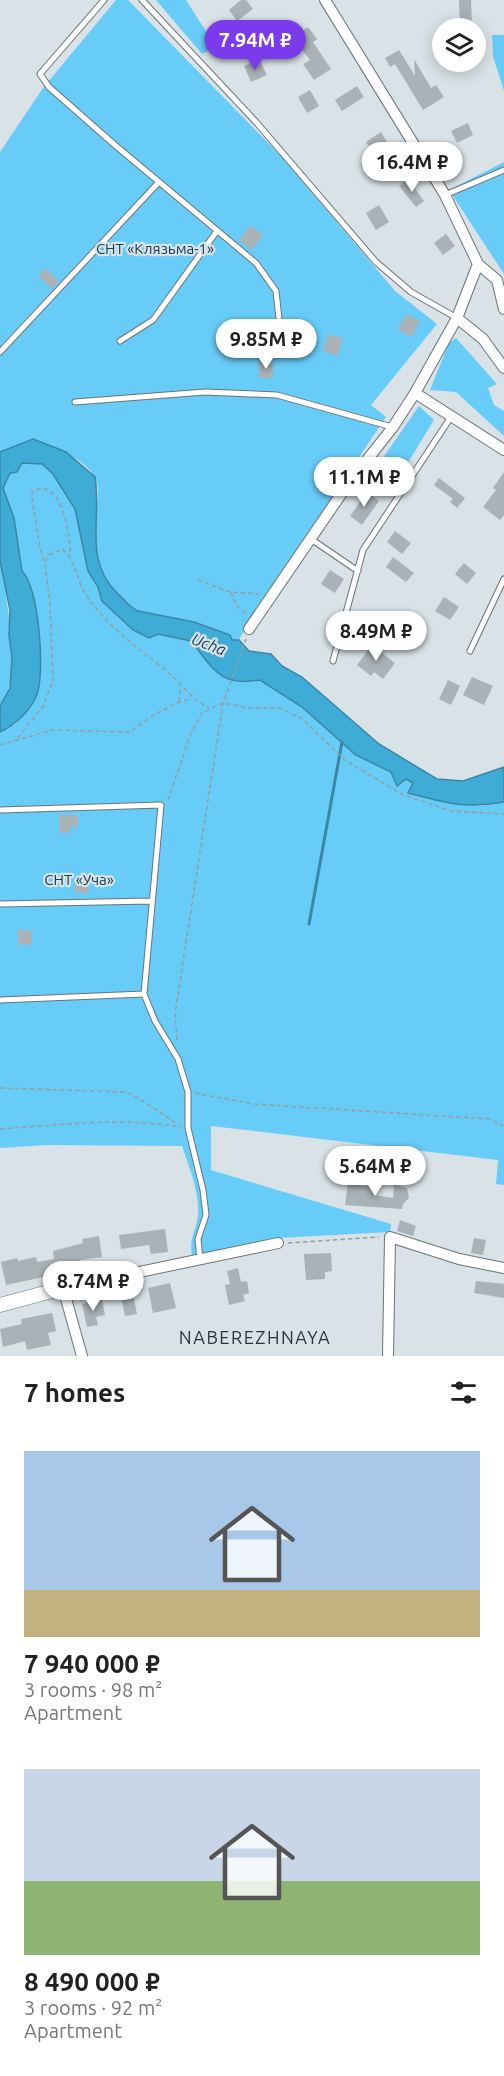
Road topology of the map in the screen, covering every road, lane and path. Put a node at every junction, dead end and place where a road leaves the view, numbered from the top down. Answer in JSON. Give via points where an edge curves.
{"nodes":[{"id":1,"x":104,"y":0,"type":"edge"},
{"id":2,"x":142,"y":0,"type":"edge"},
{"id":3,"x":325,"y":0,"type":"edge"},
{"id":4,"x":504,"y":170,"type":"edge"},
{"id":5,"x":159,"y":182,"type":"junction"},
{"id":6,"x":445,"y":195,"type":"junction"},
{"id":7,"x":217,"y":231,"type":"junction"},
{"id":8,"x":478,"y":264,"type":"junction"},
{"id":9,"x":504,"y":309,"type":"edge"},
{"id":10,"x":457,"y":318,"type":"junction"},
{"id":11,"x":279,"y":319,"type":"dead end"},
{"id":12,"x":120,"y":341,"type":"dead end"},
{"id":13,"x":0,"y":352,"type":"edge"},
{"id":14,"x":504,"y":368,"type":"edge"},
{"id":15,"x":415,"y":393,"type":"junction"},
{"id":16,"x":75,"y":402,"type":"dead end"},
{"id":17,"x":451,"y":417,"type":"junction"},
{"id":18,"x":393,"y":427,"type":"junction"},
{"id":19,"x":504,"y":450,"type":"edge"},
{"id":20,"x":311,"y":539,"type":"junction"},
{"id":21,"x":70,"y":556,"type":"junction"},
{"id":22,"x":45,"y":563,"type":"junction"},
{"id":23,"x":358,"y":571,"type":"junction"},
{"id":24,"x":504,"y":579,"type":"edge"},
{"id":25,"x":198,"y":580,"type":"dead end"},
{"id":26,"x":230,"y":592,"type":"junction"},
{"id":27,"x":272,"y":595,"type":"junction"},
{"id":28,"x":252,"y":625,"type":"junction"},
{"id":29,"x":471,"y":651,"type":"dead end"},
{"id":30,"x":333,"y":661,"type":"dead end"},
{"id":31,"x":181,"y":685,"type":"junction"},
{"id":32,"x":192,"y":699,"type":"junction"},
{"id":33,"x":179,"y":702,"type":"junction"},
{"id":34,"x":223,"y":703,"type":"junction"},
{"id":35,"x":208,"y":708,"type":"junction"},
{"id":36,"x":18,"y":738,"type":"junction"},
{"id":37,"x":0,"y":745,"type":"edge"},
{"id":38,"x":161,"y":805,"type":"junction"},
{"id":39,"x":0,"y":810,"type":"edge"},
{"id":40,"x":504,"y":814,"type":"edge"},
{"id":41,"x":151,"y":901,"type":"junction"},
{"id":42,"x":0,"y":904,"type":"edge"},
{"id":43,"x":144,"y":994,"type":"junction"},
{"id":44,"x":0,"y":1000,"type":"edge"},
{"id":45,"x":178,"y":1059,"type":"junction"},
{"id":46,"x":0,"y":1088,"type":"edge"},
{"id":47,"x":188,"y":1092,"type":"junction"},
{"id":48,"x":504,"y":1126,"type":"edge"},
{"id":49,"x":0,"y":1128,"type":"edge"},
{"id":50,"x":188,"y":1128,"type":"junction"},
{"id":51,"x":390,"y":1237,"type":"junction"},
{"id":52,"x":278,"y":1243,"type":"joint"},
{"id":53,"x":200,"y":1260,"type":"junction"},
{"id":54,"x":504,"y":1268,"type":"edge"},
{"id":55,"x":63,"y":1288,"type":"junction"},
{"id":56,"x":0,"y":1305,"type":"edge"},
{"id":57,"x":82,"y":1356,"type":"edge"},
{"id":58,"x":388,"y":1356,"type":"edge"}],
"edges":[{"from":1,"to":5,"type":"lane","via":[[40,74]]},
{"from":2,"to":10,"type":"lane","via":[[376,262],[411,292]]},
{"from":3,"to":6,"type":"street"},
{"from":4,"to":6,"type":"lane"},
{"from":5,"to":7,"type":"lane"},
{"from":5,"to":13,"type":"lane"},
{"from":6,"to":8,"type":"street"},
{"from":7,"to":11,"type":"lane","via":[[256,263],[276,291]]},
{"from":7,"to":12,"type":"lane","via":[[153,320]]},
{"from":8,"to":9,"type":"street","via":[[497,280]]},
{"from":8,"to":10,"type":"street"},
{"from":10,"to":14,"type":"street","via":[[483,339]]},
{"from":10,"to":15,"type":"street"},
{"from":15,"to":17,"type":"street"},
{"from":15,"to":18,"type":"street"},
{"from":16,"to":18,"type":"lane","via":[[205,392],[277,395]]},
{"from":17,"to":19,"type":"street"},
{"from":17,"to":23,"type":"lane","via":[[363,550]]},
{"from":18,"to":20,"type":"street"},
{"from":20,"to":23,"type":"lane"},
{"from":20,"to":27,"type":"street"},
{"from":21,"to":22,"type":"path","via":[[62,549],[56,550]]},
{"from":21,"to":22,"type":"path","via":[[71,538],[60,506],[53,493],[46,487],[39,488],[32,492],[32,498]]},
{"from":21,"to":31,"type":"path","via":[[84,592],[106,622]]},
{"from":22,"to":36,"type":"path","via":[[53,681],[44,706]]},
{"from":23,"to":30,"type":"lane"},
{"from":24,"to":29,"type":"lane"},
{"from":25,"to":26,"type":"path"},
{"from":26,"to":27,"type":"path"},
{"from":26,"to":28,"type":"path"},
{"from":27,"to":28,"type":"street"},
{"from":28,"to":34,"type":"path"},
{"from":31,"to":32,"type":"path"},
{"from":31,"to":33,"type":"path"},
{"from":32,"to":33,"type":"path"},
{"from":32,"to":35,"type":"path"},
{"from":33,"to":36,"type":"path","via":[[130,732],[52,730]]},
{"from":34,"to":35,"type":"path"},
{"from":34,"to":40,"type":"path","via":[[279,708],[301,718],[345,760],[403,795],[451,812]]},
{"from":34,"to":45,"type":"path","via":[[175,1014]]},
{"from":35,"to":38,"type":"path","via":[[190,733],[169,800]]},
{"from":36,"to":37,"type":"path"},
{"from":38,"to":39,"type":"lane"},
{"from":38,"to":41,"type":"lane"},
{"from":41,"to":42,"type":"lane"},
{"from":41,"to":43,"type":"lane"},
{"from":43,"to":44,"type":"lane"},
{"from":43,"to":45,"type":"lane"},
{"from":45,"to":47,"type":"lane"},
{"from":46,"to":50,"type":"path","via":[[125,1092]]},
{"from":47,"to":48,"type":"path","via":[[253,1104],[490,1119]]},
{"from":47,"to":50,"type":"lane"},
{"from":49,"to":50,"type":"path","via":[[154,1122]]},
{"from":50,"to":53,"type":"lane","via":[[206,1215],[198,1239]]},
{"from":51,"to":52,"type":"path"},
{"from":51,"to":54,"type":"street","via":[[459,1259]]},
{"from":51,"to":58,"type":"street"},
{"from":52,"to":53,"type":"street"},
{"from":53,"to":55,"type":"street"},
{"from":55,"to":56,"type":"street"},
{"from":55,"to":57,"type":"street"}]}
